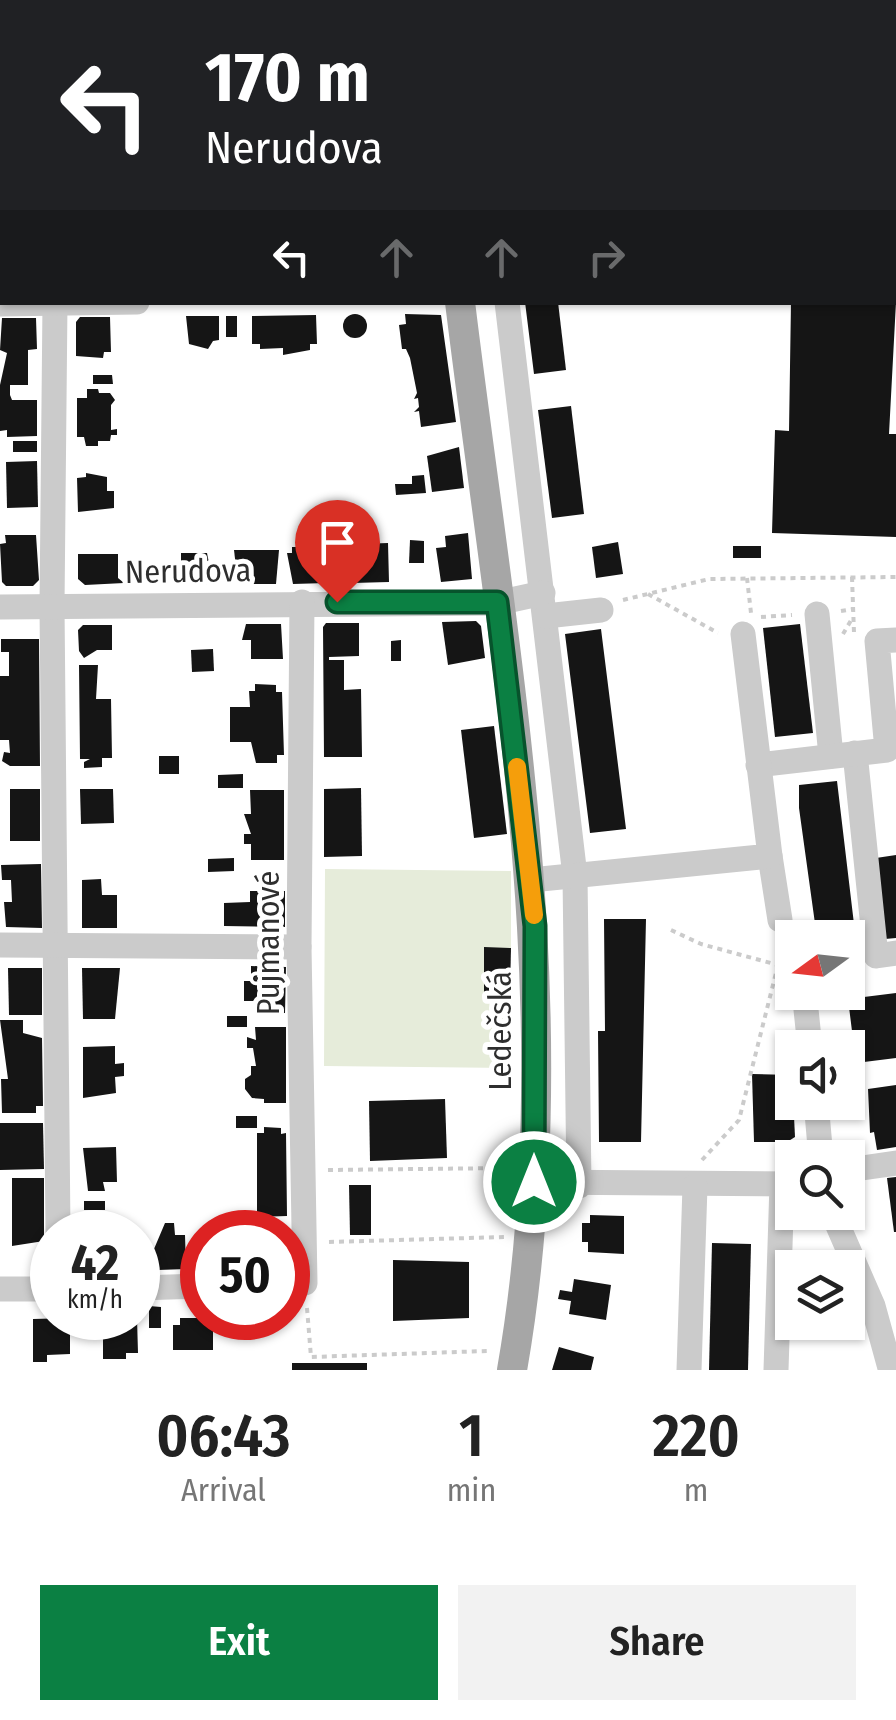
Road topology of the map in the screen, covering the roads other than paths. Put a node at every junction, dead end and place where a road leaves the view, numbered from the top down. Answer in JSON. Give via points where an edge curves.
{"nodes":[{"id":1,"x":55,"y":305,"type":"edge"},
{"id":2,"x":460,"y":305,"type":"edge"},
{"id":3,"x":507,"y":305,"type":"edge"},
{"id":4,"x":302,"y":602,"type":"junction"},
{"id":5,"x":497,"y":602,"type":"junction"},
{"id":6,"x":544,"y":604,"type":"junction"},
{"id":7,"x":0,"y":606,"type":"edge"},
{"id":8,"x":52,"y":606,"type":"junction"},
{"id":9,"x":601,"y":610,"type":"road end"},
{"id":10,"x":817,"y":614,"type":"road end"},
{"id":11,"x":746,"y":633,"type":"road end"},
{"id":12,"x":886,"y":641,"type":"edge"},
{"id":13,"x":843,"y":755,"type":"junction"},
{"id":14,"x":758,"y":765,"type":"junction"},
{"id":15,"x":770,"y":856,"type":"junction"},
{"id":16,"x":575,"y":876,"type":"junction"},
{"id":17,"x":530,"y":880,"type":"junction"},
{"id":18,"x":783,"y":920,"type":"edge"},
{"id":19,"x":56,"y":943,"type":"junction"},
{"id":20,"x":0,"y":945,"type":"edge"},
{"id":21,"x":299,"y":947,"type":"junction"},
{"id":22,"x":896,"y":953,"type":"edge"},
{"id":23,"x":896,"y":1163,"type":"edge"},
{"id":24,"x":865,"y":1168,"type":"edge"},
{"id":25,"x":534,"y":1175,"type":"junction"},
{"id":26,"x":775,"y":1184,"type":"edge"},
{"id":27,"x":580,"y":1186,"type":"junction"},
{"id":28,"x":689,"y":1186,"type":"junction"},
{"id":29,"x":58,"y":1210,"type":"edge"},
{"id":30,"x":304,"y":1210,"type":"edge"},
{"id":31,"x":784,"y":1230,"type":"edge"},
{"id":32,"x":840,"y":1230,"type":"edge"},
{"id":33,"x":0,"y":1289,"type":"edge"},
{"id":34,"x":30,"y":1290,"type":"edge"},
{"id":35,"x":514,"y":1360,"type":"edge"},
{"id":36,"x":890,"y":1368,"type":"edge"},
{"id":37,"x":690,"y":1370,"type":"edge"},
{"id":38,"x":776,"y":1370,"type":"edge"}],
"edges":[{"from":1,"to":8,"type":"street"},
{"from":2,"to":5,"type":"main road","name":"Ledečská"},
{"from":3,"to":6,"type":"street"},
{"from":4,"to":5,"type":"street","name":"Nerudova"},
{"from":4,"to":8,"type":"street","name":"Nerudova"},
{"from":4,"to":21,"type":"street","name":"Pujmanové"},
{"from":5,"to":6,"type":"street"},
{"from":5,"to":17,"type":"main road","name":"Ledečská"},
{"from":6,"to":9,"type":"street"},
{"from":6,"to":16,"type":"street"},
{"from":7,"to":8,"type":"street","name":"Nerudova"},
{"from":8,"to":19,"type":"street"},
{"from":10,"to":13,"type":"street"},
{"from":11,"to":14,"type":"street"},
{"from":12,"to":13,"type":"street","via":[[887,750]]},
{"from":13,"to":14,"type":"street"},
{"from":13,"to":22,"type":"street","via":[[876,956]]},
{"from":14,"to":15,"type":"street"},
{"from":15,"to":16,"type":"street"},
{"from":15,"to":18,"type":"street"},
{"from":16,"to":17,"type":"street"},
{"from":16,"to":27,"type":"street"},
{"from":17,"to":25,"type":"main road","name":"Ledečská"},
{"from":19,"to":20,"type":"street"},
{"from":19,"to":21,"type":"street"},
{"from":19,"to":29,"type":"street"},
{"from":21,"to":30,"type":"street","name":"Pujmanové"},
{"from":23,"to":24,"type":"street"},
{"from":25,"to":27,"type":"street"},
{"from":25,"to":35,"type":"main road","name":"Ledečská"},
{"from":26,"to":28,"type":"street"},
{"from":27,"to":28,"type":"street"},
{"from":28,"to":37,"type":"street"},
{"from":31,"to":38,"type":"street"},
{"from":32,"to":36,"type":"street","via":[[873,1306]]},
{"from":33,"to":34,"type":"street"}]}
